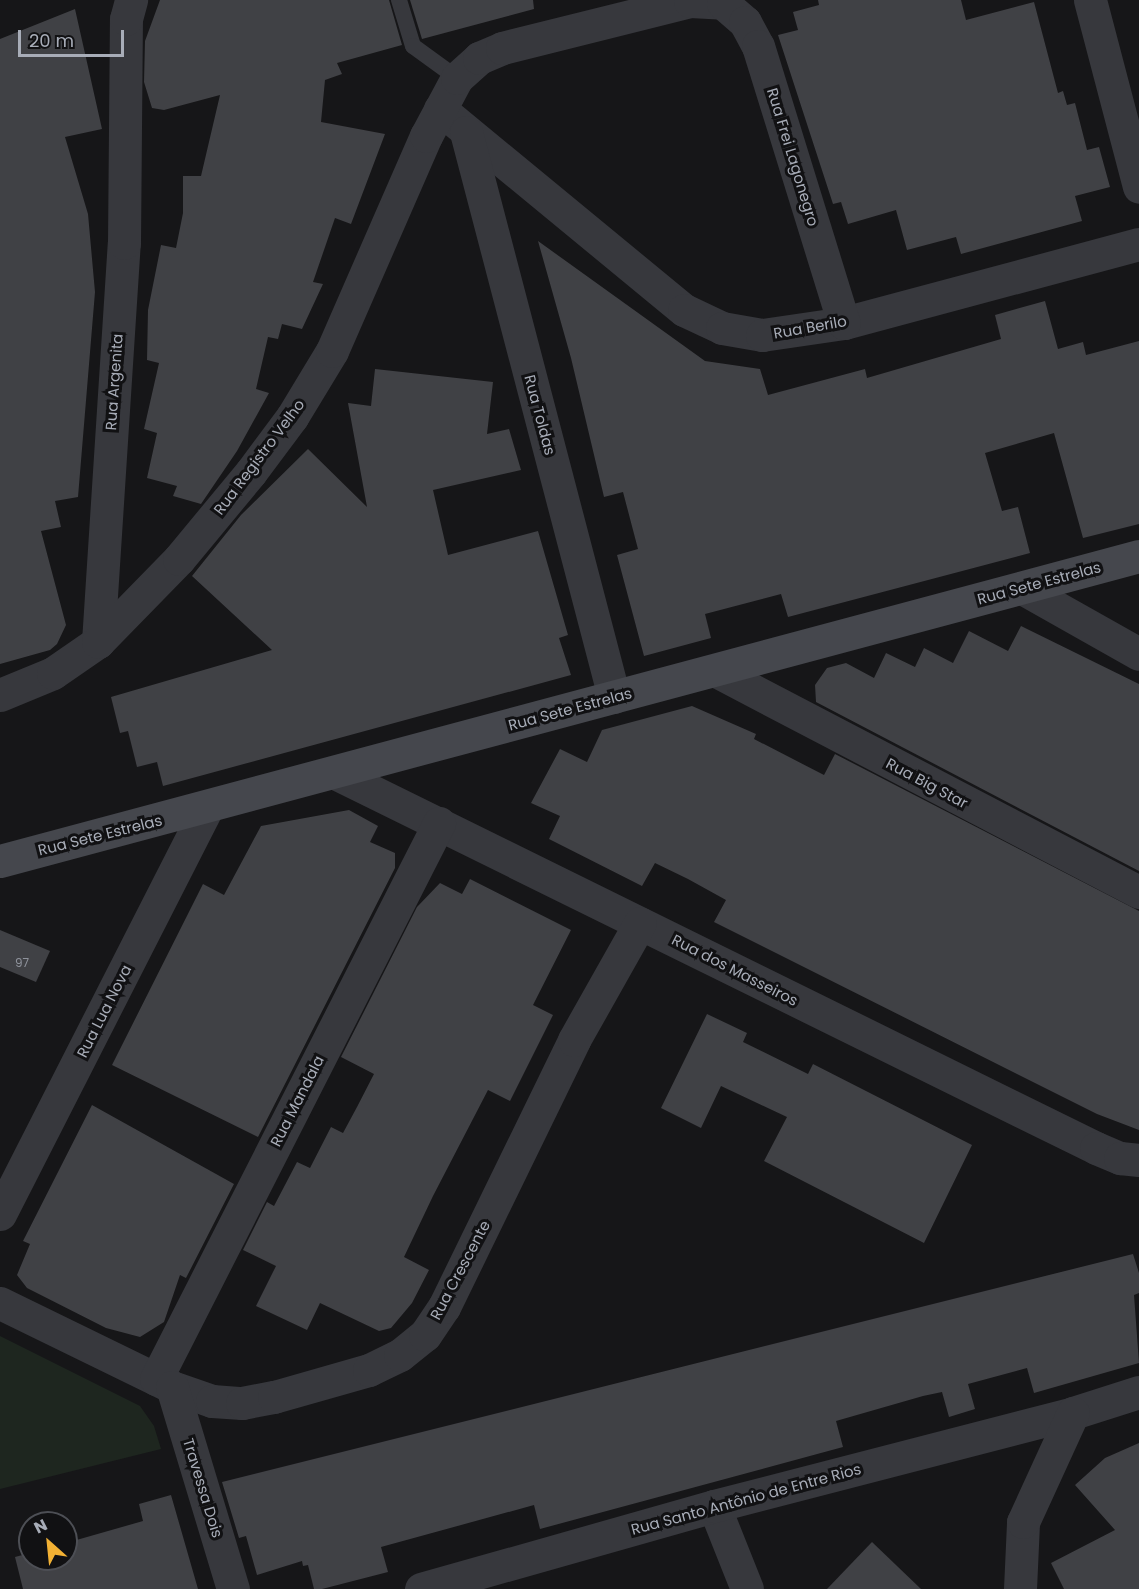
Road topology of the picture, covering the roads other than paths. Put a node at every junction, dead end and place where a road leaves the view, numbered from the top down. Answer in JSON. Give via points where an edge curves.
{"nodes":[{"id":1,"x":131,"y":0,"type":"edge"},
{"id":2,"x":399,"y":0,"type":"edge"},
{"id":3,"x":1090,"y":0,"type":"edge"},
{"id":4,"x":723,"y":3,"type":"joint"},
{"id":5,"x":457,"y":78,"type":"junction"},
{"id":6,"x":440,"y":109,"type":"junction"},
{"id":7,"x":466,"y":132,"type":"junction"},
{"id":8,"x":1139,"y":187,"type":"edge"},
{"id":9,"x":1139,"y":244,"type":"edge"},
{"id":10,"x":844,"y":323,"type":"junction"},
{"id":11,"x":1139,"y":556,"type":"edge"},
{"id":12,"x":1022,"y":588,"type":"junction"},
{"id":13,"x":98,"y":642,"type":"junction"},
{"id":14,"x":1139,"y":654,"type":"edge"},
{"id":15,"x":716,"y":671,"type":"junction"},
{"id":16,"x":0,"y":695,"type":"edge"},
{"id":17,"x":614,"y":697,"type":"junction"},
{"id":18,"x":334,"y":772,"type":"junction"},
{"id":19,"x":207,"y":808,"type":"junction"},
{"id":20,"x":439,"y":823,"type":"junction"},
{"id":21,"x":0,"y":861,"type":"edge"},
{"id":22,"x":1139,"y":892,"type":"edge"},
{"id":23,"x":640,"y":922,"type":"junction"},
{"id":24,"x":1139,"y":1160,"type":"edge"},
{"id":25,"x":0,"y":1214,"type":"edge"},
{"id":26,"x":0,"y":1303,"type":"edge"},
{"id":27,"x":164,"y":1383,"type":"junction"},
{"id":28,"x":1139,"y":1392,"type":"edge"},
{"id":29,"x":1073,"y":1413,"type":"junction"},
{"id":30,"x":714,"y":1506,"type":"junction"},
{"id":31,"x":232,"y":1589,"type":"edge"},
{"id":32,"x":421,"y":1589,"type":"edge"},
{"id":33,"x":747,"y":1589,"type":"edge"},
{"id":34,"x":1020,"y":1589,"type":"edge"}],
"edges":[{"from":1,"to":13,"type":"street","name":"Rua Argenita","via":[[126,19],[124,243]]},
{"from":2,"to":5,"type":"lane","via":[[412,46]]},
{"from":3,"to":8,"type":"street"},
{"from":4,"to":5,"type":"street","name":"Rua Registro Velho","via":[[690,1],[502,48],[479,58]]},
{"from":4,"to":10,"type":"street","name":"Rua Frei Lagonegro","via":[[745,22],[758,46]]},
{"from":5,"to":6,"type":"street","name":"Rua Registro Velho"},
{"from":6,"to":7,"type":"street","name":"Rua Berilo"},
{"from":6,"to":13,"type":"street","name":"Rua Registro Velho","via":[[332,351],[292,417],[179,559]]},
{"from":7,"to":10,"type":"street","name":"Rua Berilo","via":[[693,314],[722,328],[762,335]]},
{"from":7,"to":17,"type":"street","name":"Rua Toldas"},
{"from":9,"to":10,"type":"street","name":"Rua Berilo"},
{"from":11,"to":12,"type":"street","name":"Rua Sete Estrelas"},
{"from":12,"to":14,"type":"street"},
{"from":12,"to":15,"type":"street","name":"Rua Sete Estrelas"},
{"from":13,"to":16,"type":"street","name":"Rua Registro Velho","via":[[53,673]]},
{"from":15,"to":17,"type":"street","name":"Rua Sete Estrelas"},
{"from":15,"to":22,"type":"street","name":"Rua Big Star"},
{"from":17,"to":18,"type":"street","name":"Rua Sete Estrelas"},
{"from":18,"to":19,"type":"street","name":"Rua Sete Estrelas"},
{"from":18,"to":20,"type":"street","name":"Rua dos Masseiros"},
{"from":19,"to":21,"type":"street","name":"Rua Sete Estrelas"},
{"from":19,"to":25,"type":"street","name":"Rua Lua Nova"},
{"from":20,"to":23,"type":"street","name":"Rua dos Masseiros"},
{"from":20,"to":27,"type":"street","name":"Rua Mandala"},
{"from":23,"to":24,"type":"street","name":"Rua dos Masseiros","via":[[1096,1148],[1120,1158]]},
{"from":23,"to":27,"type":"street","name":"Rua Crescente","via":[[574,1040],[444,1307],[424,1335],[400,1355],[369,1370],[242,1403],[212,1401]]},
{"from":26,"to":27,"type":"street","name":"Rua Crescente"},
{"from":27,"to":31,"type":"street","name":"Travessa Dois"},
{"from":28,"to":29,"type":"street","name":"Rua Santo Antônio de Entre Rios"},
{"from":29,"to":30,"type":"street","name":"Rua Santo Antônio de Entre Rios"},
{"from":29,"to":34,"type":"street","via":[[1023,1522]]},
{"from":30,"to":32,"type":"street","name":"Rua Santo Antônio de Entre Rios"},
{"from":30,"to":33,"type":"street"}]}
